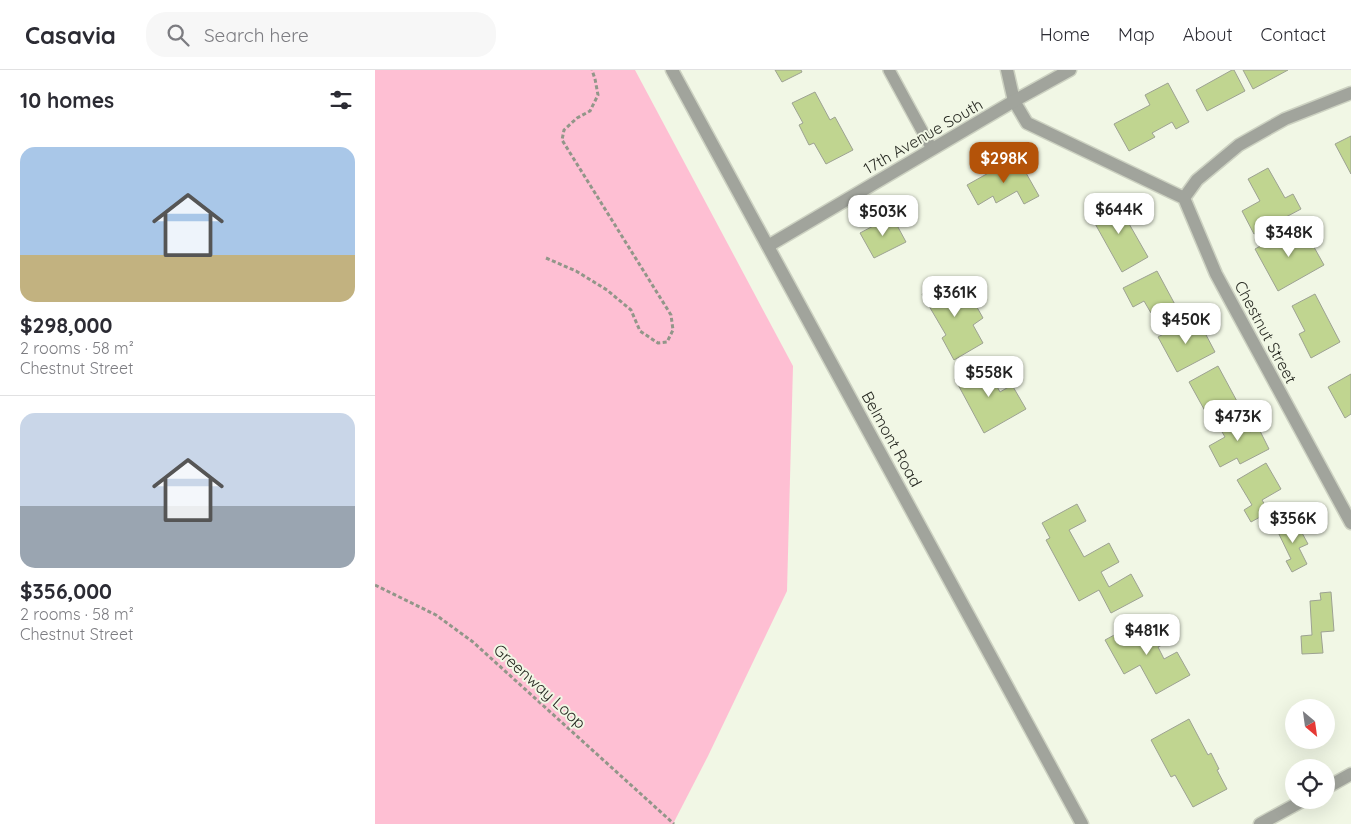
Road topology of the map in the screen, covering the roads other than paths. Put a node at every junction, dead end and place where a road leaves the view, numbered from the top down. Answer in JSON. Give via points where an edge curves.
{"nodes":[{"id":1,"x":672,"y":70,"type":"edge"},
{"id":2,"x":889,"y":70,"type":"edge"},
{"id":3,"x":1007,"y":70,"type":"edge"},
{"id":4,"x":1070,"y":70,"type":"edge"},
{"id":5,"x":1351,"y":93,"type":"edge"},
{"id":6,"x":1014,"y":101,"type":"junction"},
{"id":7,"x":932,"y":149,"type":"junction"},
{"id":8,"x":1184,"y":198,"type":"junction"},
{"id":9,"x":768,"y":246,"type":"junction"},
{"id":10,"x":1351,"y":523,"type":"edge"},
{"id":11,"x":1351,"y":774,"type":"edge"},
{"id":12,"x":1335,"y":783,"type":"edge"},
{"id":13,"x":1288,"y":809,"type":"edge"},
{"id":14,"x":1263,"y":823,"type":"edge"},
{"id":15,"x":1082,"y":824,"type":"edge"}],
"edges":[{"from":1,"to":9,"type":"street","name":"Belmont Road"},
{"from":2,"to":7,"type":"lane"},
{"from":3,"to":6,"type":"street"},
{"from":4,"to":6,"type":"street","name":"17th Avenue South"},
{"from":5,"to":8,"type":"street","via":[[1285,119],[1239,145],[1197,180]]},
{"from":6,"to":7,"type":"street","name":"17th Avenue South"},
{"from":6,"to":8,"type":"street","via":[[1027,123]]},
{"from":7,"to":9,"type":"street","name":"17th Avenue South"},
{"from":8,"to":10,"type":"street","name":"Chestnut Street","via":[[1216,274]]},
{"from":9,"to":15,"type":"street","name":"Belmont Road"},
{"from":11,"to":12,"type":"street"},
{"from":13,"to":14,"type":"street"}]}
